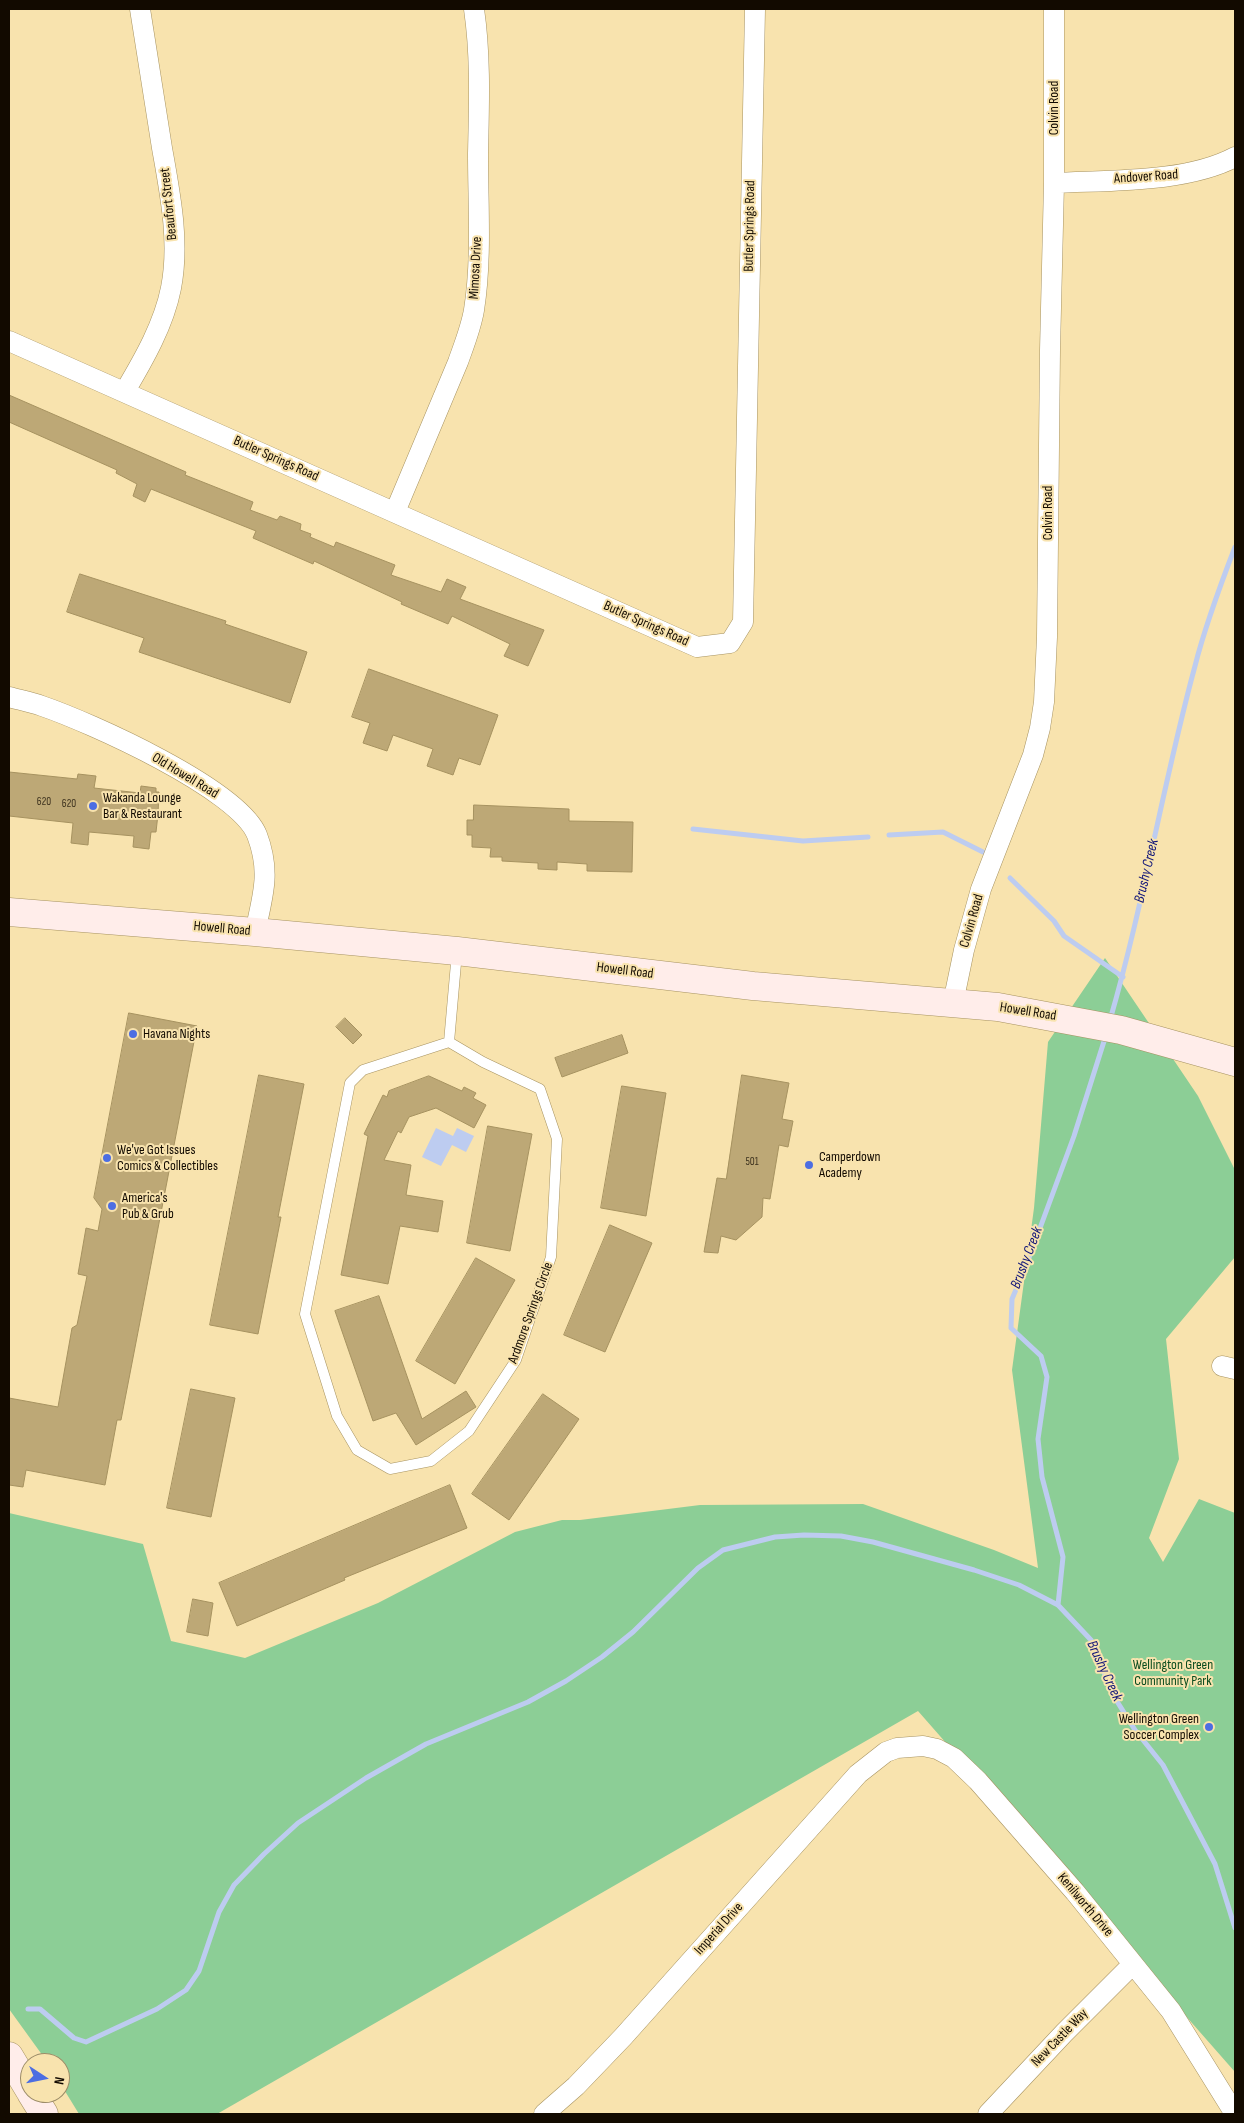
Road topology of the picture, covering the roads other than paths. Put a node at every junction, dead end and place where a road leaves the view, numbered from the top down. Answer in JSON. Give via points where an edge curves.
{"nodes":[{"id":1,"x":140,"y":9,"type":"edge"},
{"id":2,"x":474,"y":9,"type":"edge"},
{"id":3,"x":755,"y":9,"type":"edge"},
{"id":4,"x":1054,"y":9,"type":"edge"},
{"id":5,"x":1235,"y":157,"type":"edge"},
{"id":6,"x":1054,"y":183,"type":"junction"},
{"id":7,"x":9,"y":341,"type":"edge"},
{"id":8,"x":125,"y":391,"type":"junction"},
{"id":9,"x":395,"y":512,"type":"junction"},
{"id":10,"x":9,"y":697,"type":"edge"},
{"id":11,"x":9,"y":912,"type":"edge"},
{"id":12,"x":255,"y":932,"type":"junction"},
{"id":13,"x":457,"y":951,"type":"junction"},
{"id":14,"x":953,"y":1003,"type":"junction"},
{"id":15,"x":449,"y":1042,"type":"junction"},
{"id":16,"x":1235,"y":1062,"type":"edge"},
{"id":17,"x":897,"y":1748,"type":"joint"},
{"id":18,"x":1133,"y":1964,"type":"junction"},
{"id":19,"x":9,"y":2056,"type":"edge"},
{"id":20,"x":36,"y":2104,"type":"edge"},
{"id":21,"x":544,"y":2114,"type":"edge"},
{"id":22,"x":988,"y":2114,"type":"edge"},
{"id":23,"x":1235,"y":2114,"type":"edge"}],
"edges":[{"from":1,"to":8,"type":"street","name":"Beaufort Street","via":[[170,195],[174,260],[164,314]]},
{"from":2,"to":9,"type":"street","name":"Mimosa Drive","via":[[479,75],[478,274],[474,312],[458,362]]},
{"from":3,"to":9,"type":"street","name":"Butler Springs Road","via":[[743,622],[730,643],[697,647]]},
{"from":4,"to":6,"type":"street","name":"Colvin Road"},
{"from":5,"to":6,"type":"street","name":"Andover Road","via":[[1191,173]]},
{"from":6,"to":14,"type":"street","name":"Colvin Road","via":[[1044,702],[1033,755],[982,889]]},
{"from":7,"to":8,"type":"street","name":"Butler Springs Road"},
{"from":8,"to":9,"type":"street","name":"Butler Springs Road"},
{"from":10,"to":12,"type":"street","name":"Old Howell Road","via":[[104,731],[162,760],[212,791],[250,823],[263,855],[266,883]]},
{"from":11,"to":12,"type":"main road","name":"Howell Road"},
{"from":12,"to":13,"type":"main road","name":"Howell Road"},
{"from":13,"to":14,"type":"main road","name":"Howell Road","via":[[753,986]]},
{"from":13,"to":15,"type":"lane"},
{"from":14,"to":16,"type":"main road","name":"Howell Road","via":[[1058,1017],[1150,1037]]},
{"from":15,"to":15,"type":"lane","name":"Ardmore Springs Circle","via":[[363,1070],[350,1083],[305,1314],[337,1416],[356,1450],[390,1469],[432,1461],[469,1431],[516,1360],[551,1257],[557,1139],[540,1089]]},
{"from":17,"to":18,"type":"street","name":"Kenilworth Drive","via":[[937,1748],[954,1758],[1075,1892]]},
{"from":17,"to":21,"type":"street","name":"Imperial Drive","via":[[886,1752],[858,1774],[623,2036],[576,2086]]},
{"from":18,"to":22,"type":"street","name":"New Castle Way"},
{"from":18,"to":23,"type":"street","name":"Kenilworth Drive","via":[[1171,2011]]},
{"from":19,"to":20,"type":"main road"}]}
